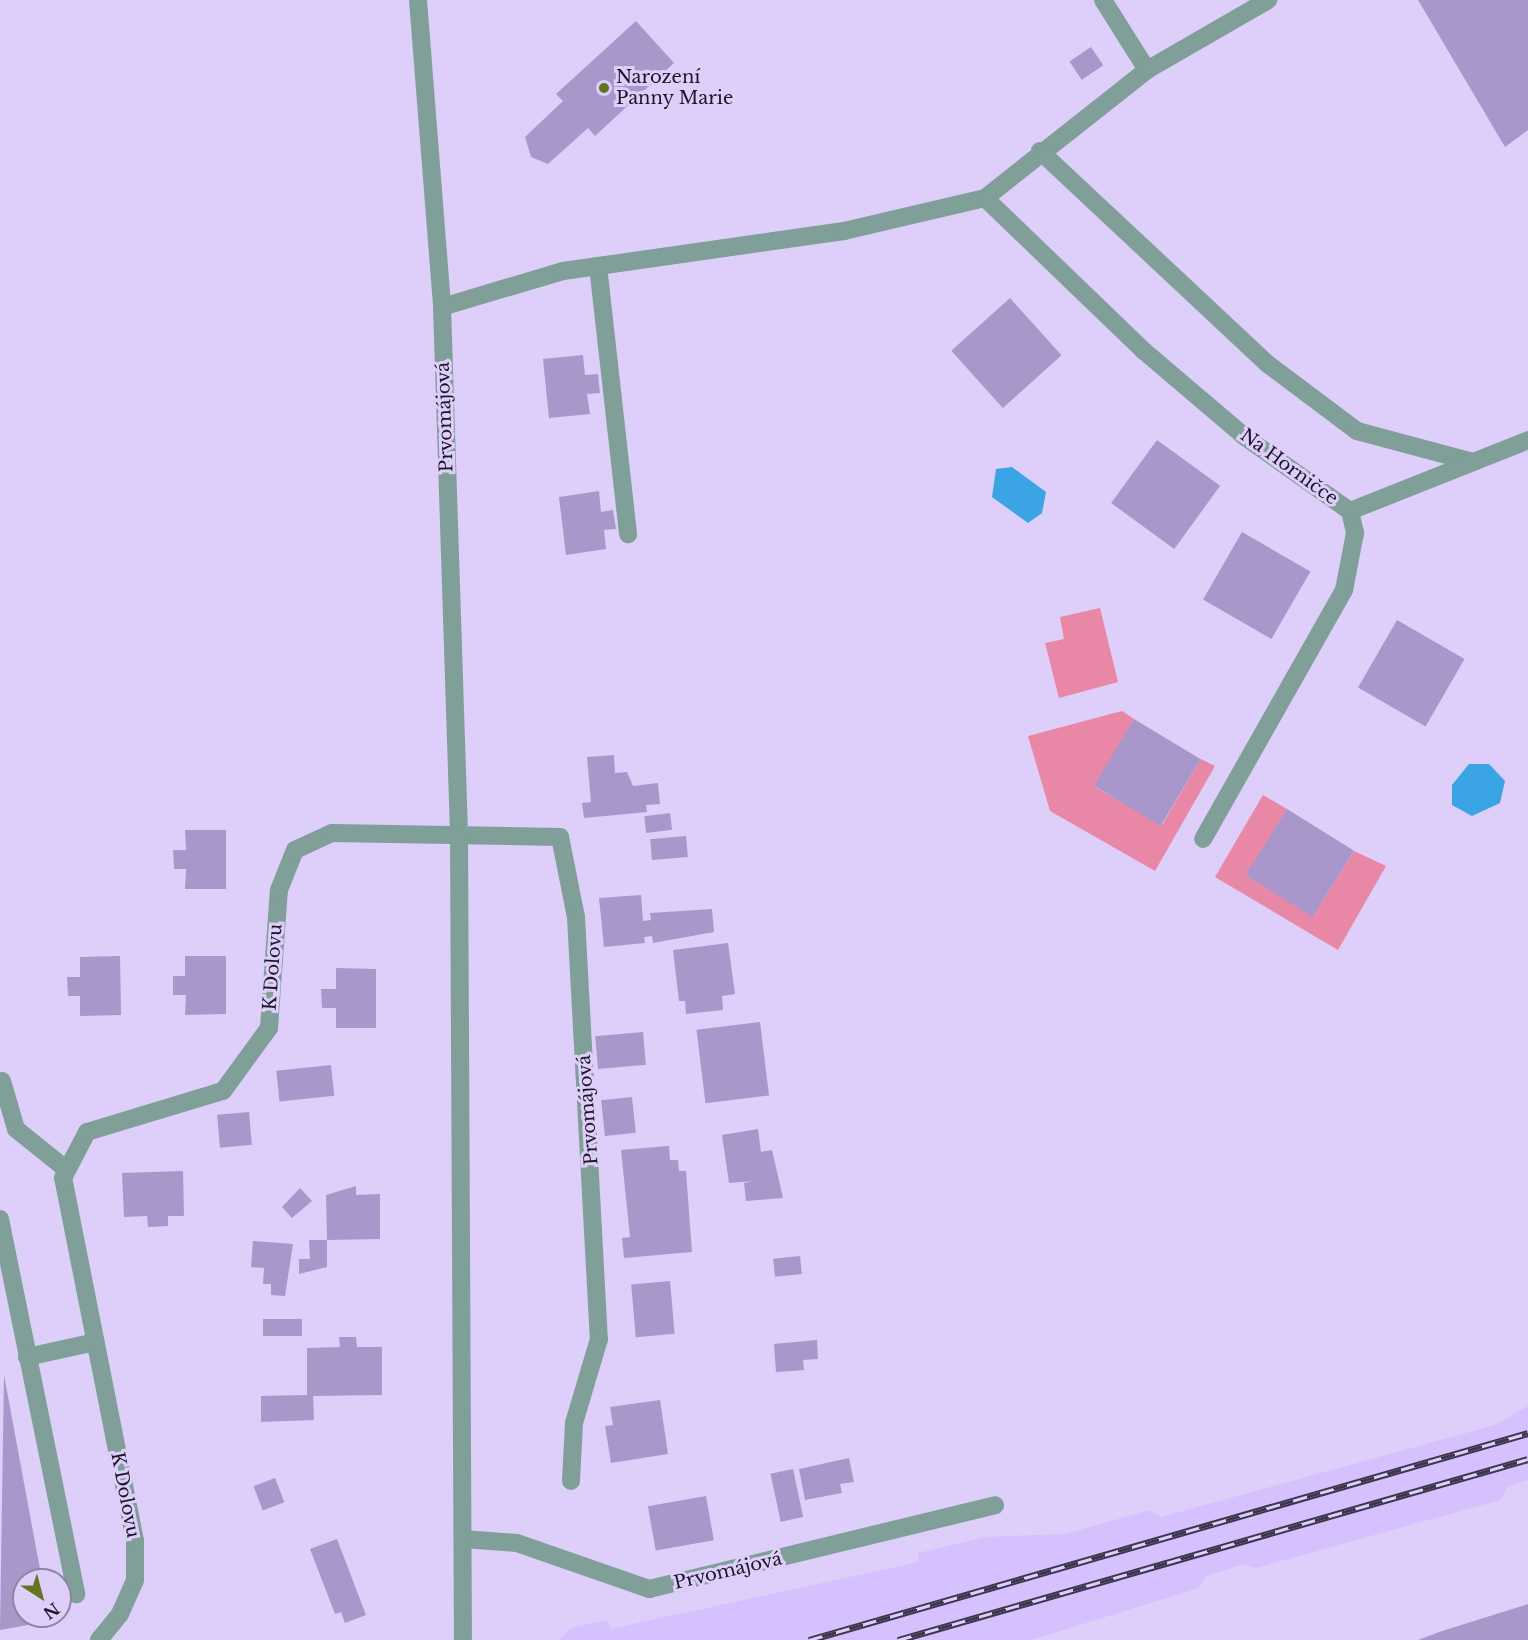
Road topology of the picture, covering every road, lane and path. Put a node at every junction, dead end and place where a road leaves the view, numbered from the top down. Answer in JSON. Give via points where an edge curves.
{"nodes":[{"id":1,"x":418,"y":0,"type":"edge"},
{"id":2,"x":1103,"y":0,"type":"edge"},
{"id":3,"x":1268,"y":0,"type":"edge"},
{"id":4,"x":1147,"y":70,"type":"junction"},
{"id":5,"x":1040,"y":151,"type":"junction"},
{"id":6,"x":985,"y":198,"type":"junction"},
{"id":7,"x":598,"y":266,"type":"junction"},
{"id":8,"x":442,"y":307,"type":"junction"},
{"id":9,"x":1528,"y":440,"type":"edge"},
{"id":10,"x":1473,"y":462,"type":"junction"},
{"id":11,"x":1350,"y":511,"type":"junction"},
{"id":12,"x":627,"y":534,"type":"dead end"},
{"id":13,"x":459,"y":834,"type":"junction"},
{"id":14,"x":1203,"y":839,"type":"dead end"},
{"id":15,"x":2,"y":1081,"type":"dead end"},
{"id":16,"x":67,"y":1170,"type":"junction"},
{"id":17,"x":0,"y":1219,"type":"edge"},
{"id":18,"x":95,"y":1342,"type":"junction"},
{"id":19,"x":27,"y":1357,"type":"junction"},
{"id":20,"x":571,"y":1481,"type":"dead end"},
{"id":21,"x":995,"y":1505,"type":"dead end"},
{"id":22,"x":463,"y":1539,"type":"junction"},
{"id":23,"x":76,"y":1594,"type":"dead end"},
{"id":24,"x":99,"y":1640,"type":"edge"},
{"id":25,"x":463,"y":1640,"type":"edge"}],
"edges":[{"from":1,"to":8,"type":"street","name":"Prvomájová"},
{"from":2,"to":4,"type":"street"},
{"from":3,"to":4,"type":"street"},
{"from":4,"to":5,"type":"street"},
{"from":5,"to":6,"type":"street"},
{"from":5,"to":10,"type":"street","via":[[1269,365],[1357,431]]},
{"from":6,"to":7,"type":"street","via":[[844,231]]},
{"from":6,"to":11,"type":"street","name":"Na Horničce","via":[[1228,423]]},
{"from":7,"to":8,"type":"street","via":[[563,271]]},
{"from":7,"to":12,"type":"street"},
{"from":8,"to":13,"type":"street","name":"Prvomájová"},
{"from":9,"to":10,"type":"street"},
{"from":10,"to":11,"type":"street"},
{"from":11,"to":14,"type":"street","name":"Na Horničce","via":[[1355,533],[1344,590]]},
{"from":13,"to":16,"type":"street","name":"K Dolovu","via":[[332,833],[295,850],[279,890],[269,1028],[222,1091],[87,1132]]},
{"from":13,"to":20,"type":"street","name":"Prvomájová","via":[[560,837],[576,917],[599,1339],[574,1423]]},
{"from":13,"to":22,"type":"street","name":"Prvomájová"},
{"from":15,"to":16,"type":"street","via":[[16,1129]]},
{"from":16,"to":18,"type":"street","name":"K Dolovu","via":[[63,1178]]},
{"from":17,"to":19,"type":"street"},
{"from":18,"to":19,"type":"street"},
{"from":18,"to":24,"type":"street","name":"K Dolovu","via":[[135,1541],[135,1581],[120,1614]]},
{"from":19,"to":23,"type":"street"},
{"from":21,"to":22,"type":"street","name":"Prvomájová","via":[[649,1589],[517,1543]]},
{"from":22,"to":25,"type":"street","name":"Prvomájová"}]}
